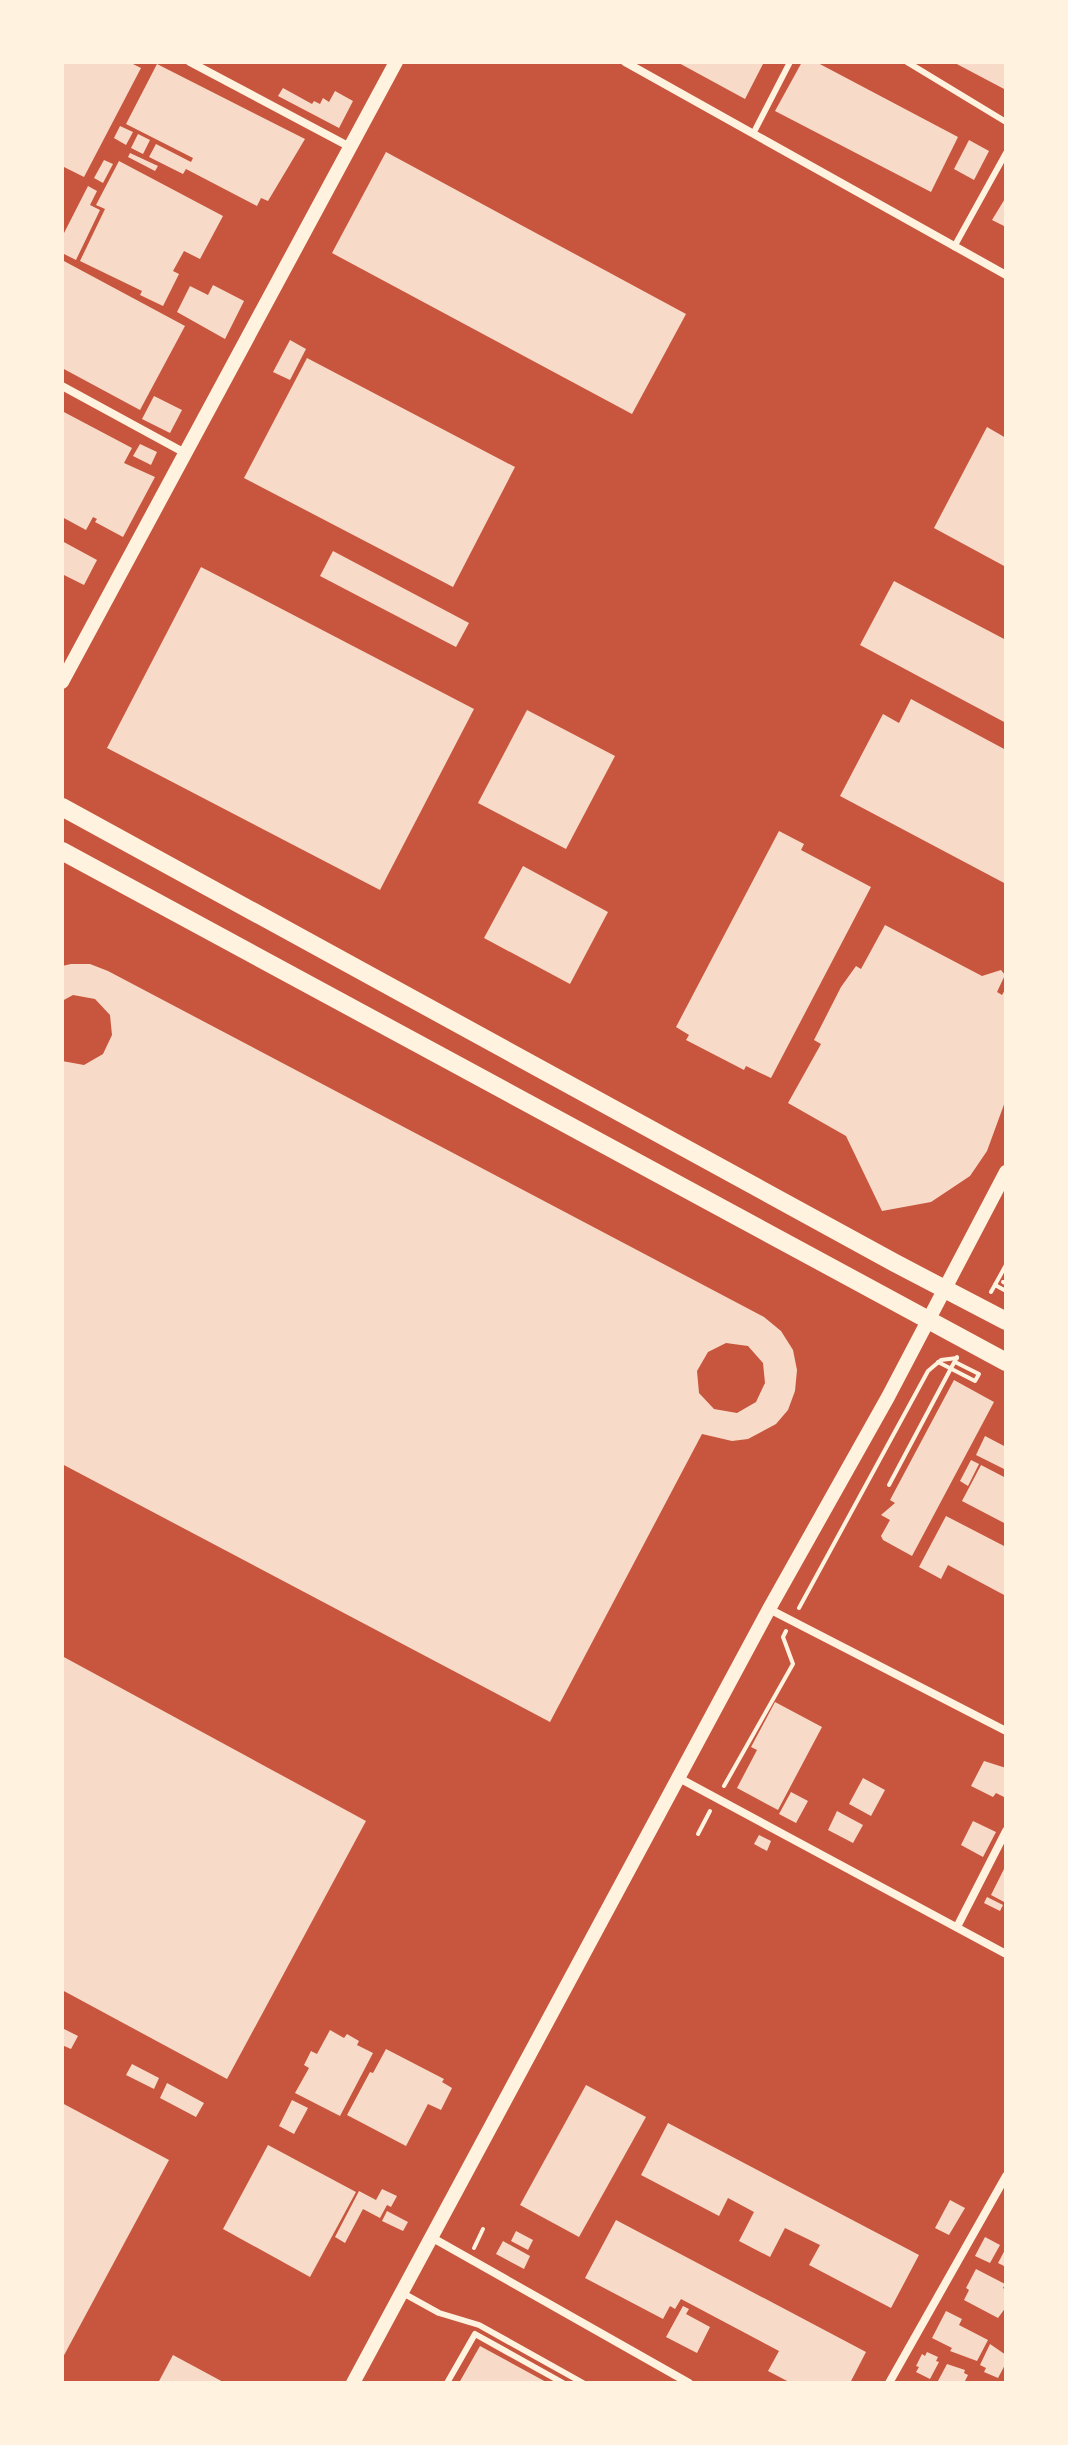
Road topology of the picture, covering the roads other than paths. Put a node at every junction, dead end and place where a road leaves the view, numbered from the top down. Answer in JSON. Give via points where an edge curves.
{"nodes":[{"id":1,"x":190,"y":62,"type":"edge"},
{"id":2,"x":396,"y":62,"type":"edge"},
{"id":3,"x":625,"y":62,"type":"edge"},
{"id":4,"x":790,"y":62,"type":"edge"},
{"id":5,"x":907,"y":62,"type":"edge"},
{"id":6,"x":1006,"y":122,"type":"edge"},
{"id":7,"x":754,"y":132,"type":"junction"},
{"id":8,"x":350,"y":147,"type":"junction"},
{"id":9,"x":1006,"y":153,"type":"edge"},
{"id":10,"x":954,"y":247,"type":"junction"},
{"id":11,"x":1006,"y":275,"type":"edge"},
{"id":12,"x":62,"y":386,"type":"edge"},
{"id":13,"x":185,"y":453,"type":"junction"},
{"id":14,"x":62,"y":682,"type":"edge"},
{"id":15,"x":62,"y":807,"type":"edge"},
{"id":16,"x":62,"y":851,"type":"edge"},
{"id":17,"x":1006,"y":1172,"type":"edge"},
{"id":18,"x":945,"y":1289,"type":"junction"},
{"id":19,"x":929,"y":1320,"type":"junction"},
{"id":20,"x":1006,"y":1321,"type":"edge"},
{"id":21,"x":1006,"y":1362,"type":"edge"},
{"id":22,"x":769,"y":1609,"type":"junction"},
{"id":23,"x":1006,"y":1731,"type":"edge"},
{"id":24,"x":679,"y":1778,"type":"junction"},
{"id":25,"x":1006,"y":1831,"type":"edge"},
{"id":26,"x":957,"y":1927,"type":"junction"},
{"id":27,"x":1006,"y":1954,"type":"edge"},
{"id":28,"x":1006,"y":2176,"type":"edge"},
{"id":29,"x":431,"y":2237,"type":"junction"},
{"id":30,"x":401,"y":2292,"type":"junction"},
{"id":31,"x":353,"y":2383,"type":"edge"},
{"id":32,"x":447,"y":2383,"type":"edge"},
{"id":33,"x":563,"y":2383,"type":"edge"},
{"id":34,"x":583,"y":2383,"type":"edge"},
{"id":35,"x":689,"y":2383,"type":"edge"},
{"id":36,"x":889,"y":2383,"type":"edge"}],
"edges":[{"from":1,"to":8,"type":"street"},
{"from":2,"to":8,"type":"street"},
{"from":3,"to":7,"type":"street"},
{"from":4,"to":7,"type":"lane"},
{"from":5,"to":6,"type":"lane"},
{"from":7,"to":10,"type":"street"},
{"from":8,"to":13,"type":"street"},
{"from":9,"to":10,"type":"lane"},
{"from":10,"to":11,"type":"street"},
{"from":12,"to":13,"type":"street"},
{"from":13,"to":14,"type":"street"},
{"from":15,"to":18,"type":"highway"},
{"from":16,"to":19,"type":"highway"},
{"from":17,"to":18,"type":"street"},
{"from":18,"to":19,"type":"street"},
{"from":18,"to":20,"type":"highway"},
{"from":19,"to":21,"type":"highway"},
{"from":19,"to":22,"type":"street"},
{"from":22,"to":23,"type":"street"},
{"from":22,"to":24,"type":"street"},
{"from":24,"to":26,"type":"street"},
{"from":24,"to":29,"type":"street"},
{"from":25,"to":26,"type":"street"},
{"from":26,"to":27,"type":"street"},
{"from":28,"to":36,"type":"street"},
{"from":29,"to":30,"type":"street"},
{"from":29,"to":35,"type":"street"},
{"from":30,"to":31,"type":"street"},
{"from":30,"to":34,"type":"lane","via":[[439,2313],[479,2325]]},
{"from":32,"to":33,"type":"lane","via":[[475,2334]]}]}
